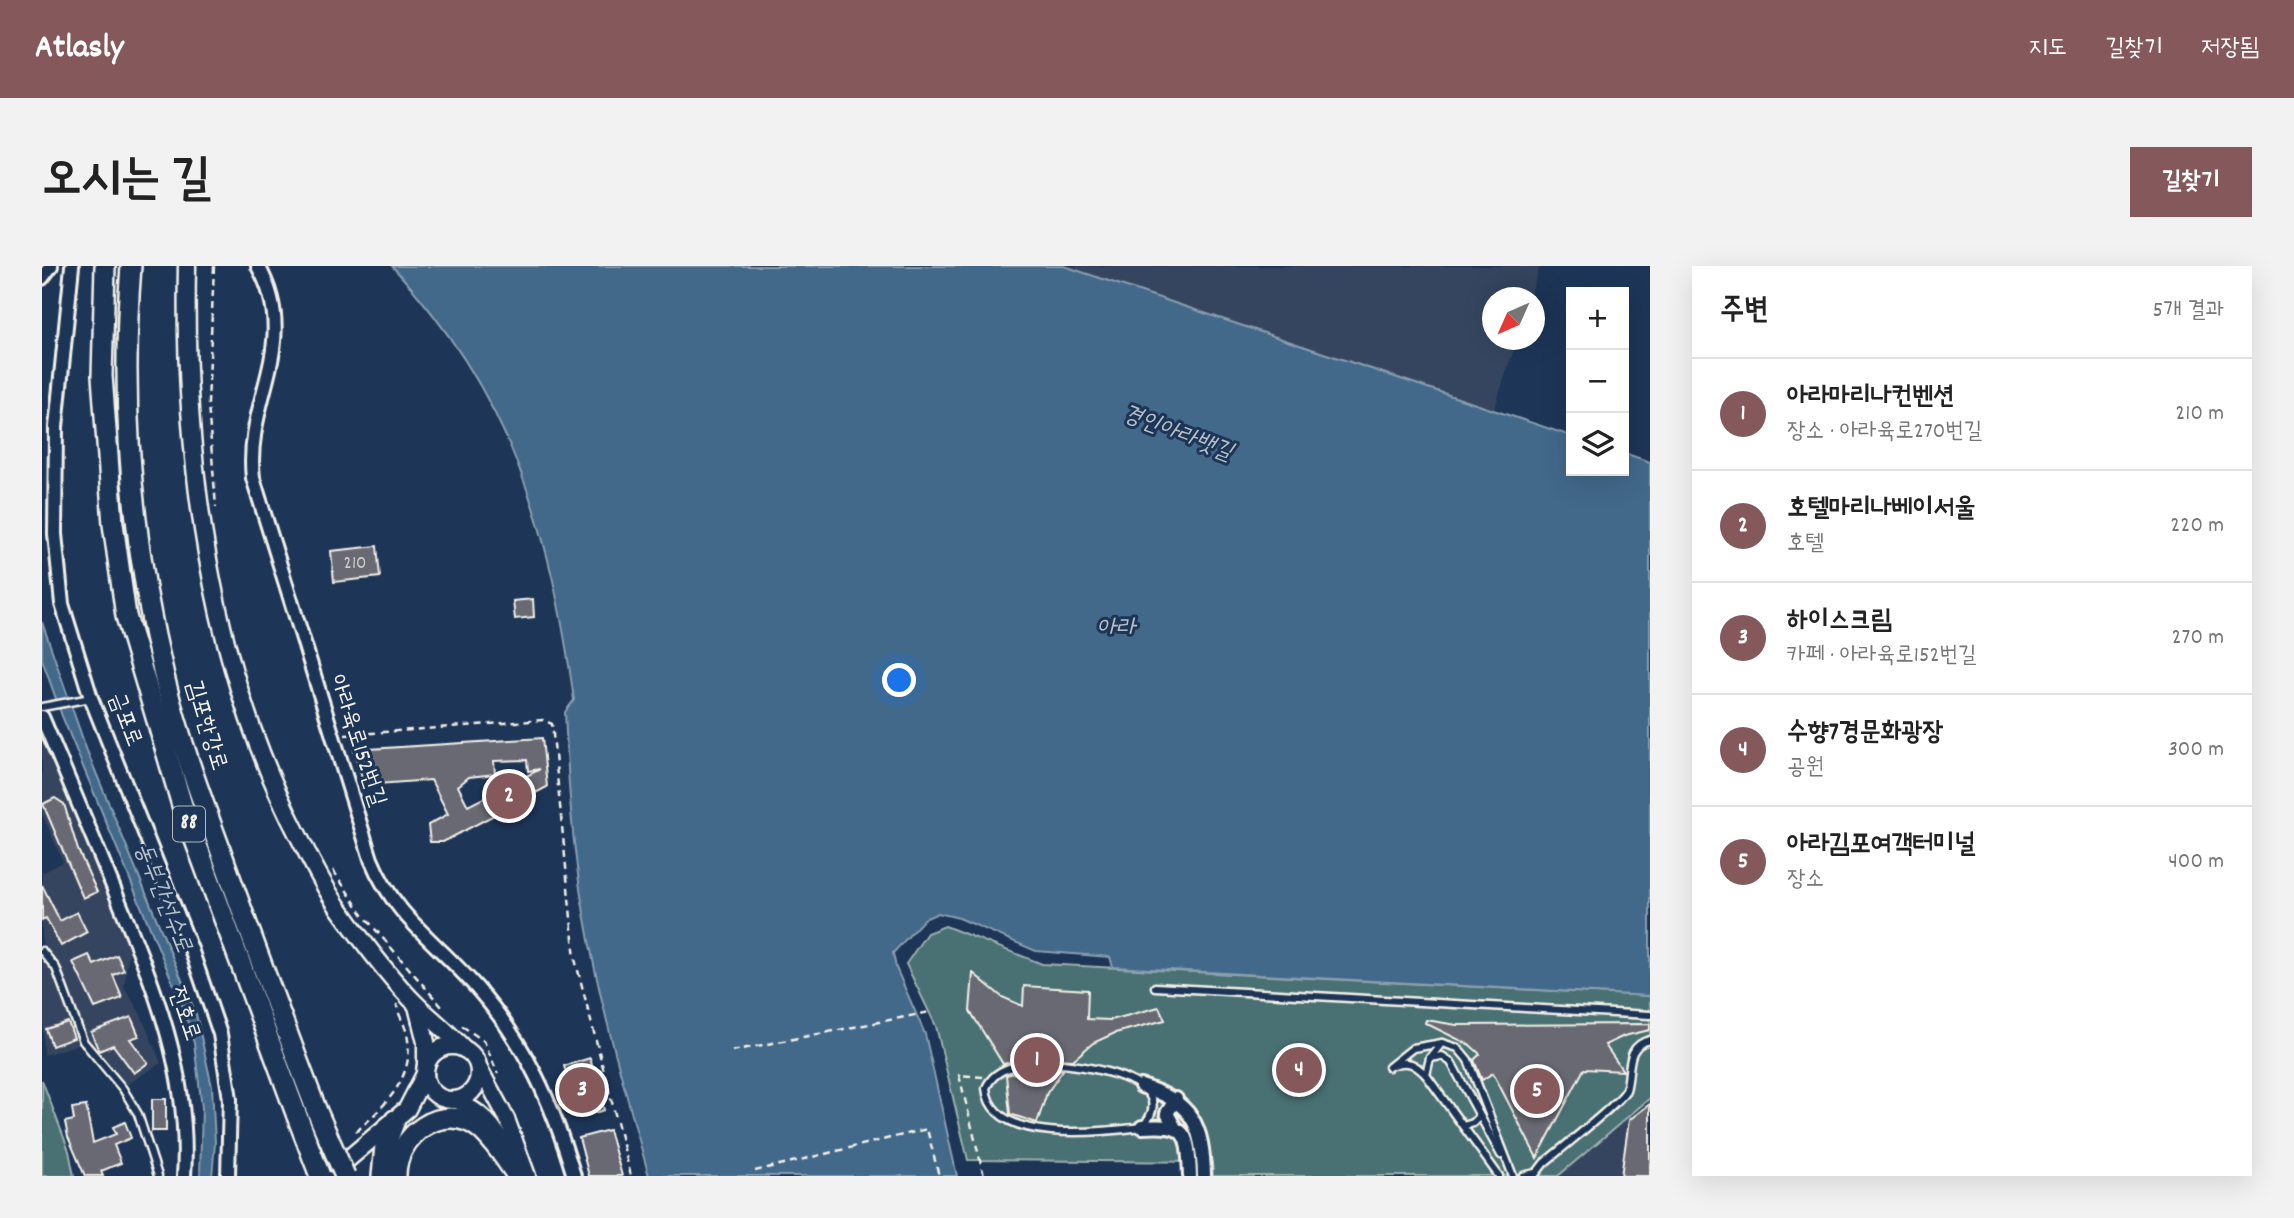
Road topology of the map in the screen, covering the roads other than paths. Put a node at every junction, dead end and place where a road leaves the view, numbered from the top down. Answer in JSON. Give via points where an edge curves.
{"nodes":[{"id":1,"x":51,"y":266,"type":"edge"},
{"id":2,"x":72,"y":266,"type":"edge"},
{"id":3,"x":105,"y":266,"type":"edge"},
{"id":4,"x":131,"y":266,"type":"edge"},
{"id":5,"x":187,"y":266,"type":"edge"},
{"id":6,"x":258,"y":266,"type":"edge"},
{"id":7,"x":42,"y":278,"type":"edge"},
{"id":8,"x":86,"y":699,"type":"junction"},
{"id":9,"x":43,"y":710,"type":"edge"},
{"id":10,"x":42,"y":951,"type":"edge"},
{"id":11,"x":1155,"y":987,"type":"dead end"},
{"id":12,"x":417,"y":1006,"type":"junction"},
{"id":13,"x":1650,"y":1015,"type":"edge"},
{"id":14,"x":1650,"y":1040,"type":"edge"},
{"id":15,"x":1442,"y":1043,"type":"junction"},
{"id":16,"x":464,"y":1049,"type":"junction"},
{"id":17,"x":1430,"y":1058,"type":"junction"},
{"id":18,"x":477,"y":1063,"type":"junction"},
{"id":19,"x":425,"y":1069,"type":"junction"},
{"id":20,"x":1426,"y":1075,"type":"junction"},
{"id":21,"x":1141,"y":1086,"type":"junction"},
{"id":22,"x":1176,"y":1099,"type":"junction"},
{"id":23,"x":449,"y":1100,"type":"junction"},
{"id":24,"x":401,"y":1114,"type":"junction"},
{"id":25,"x":1479,"y":1116,"type":"junction"},
{"id":26,"x":1174,"y":1126,"type":"junction"},
{"id":27,"x":1463,"y":1126,"type":"junction"},
{"id":28,"x":1142,"y":1127,"type":"junction"},
{"id":29,"x":1203,"y":1147,"type":"junction"},
{"id":30,"x":1188,"y":1149,"type":"junction"},
{"id":31,"x":1512,"y":1173,"type":"edge"},
{"id":32,"x":520,"y":1175,"type":"edge"},
{"id":33,"x":1534,"y":1175,"type":"edge"},
{"id":34,"x":158,"y":1176,"type":"edge"},
{"id":35,"x":184,"y":1176,"type":"edge"},
{"id":36,"x":228,"y":1176,"type":"edge"},
{"id":37,"x":320,"y":1176,"type":"edge"},
{"id":38,"x":328,"y":1176,"type":"edge"},
{"id":39,"x":345,"y":1176,"type":"edge"},
{"id":40,"x":383,"y":1176,"type":"edge"},
{"id":41,"x":396,"y":1176,"type":"edge"},
{"id":42,"x":574,"y":1176,"type":"edge"},
{"id":43,"x":1190,"y":1176,"type":"edge"},
{"id":44,"x":1204,"y":1176,"type":"edge"},
{"id":45,"x":1499,"y":1176,"type":"edge"},
{"id":46,"x":1522,"y":1176,"type":"edge"}],
"edges":[{"from":1,"to":7,"type":"street"},
{"from":2,"to":8,"type":"street","name":"금포로","via":[[56,428],[55,534],[62,604]]},
{"from":3,"to":37,"type":"highway","name":"김포한강로","number":"88","bridge":true,"via":[[102,376],[113,524],[126,616],[182,805]]},
{"from":4,"to":39,"type":"highway","name":"김포한강로","number":"88","bridge":true,"via":[[126,347],[136,523],[175,717],[253,943]]},
{"from":5,"to":12,"type":"main road","via":[[195,482],[216,595],[249,721],[268,772],[320,877]]},
{"from":6,"to":42,"type":"street","name":"아라육로152번길","via":[[272,298],[277,325],[252,443],[253,478],[372,859],[409,922],[474,984],[518,1040],[549,1099]]},
{"from":8,"to":9,"type":"lane"},
{"from":8,"to":36,"type":"street","name":"금포로","via":[[191,949],[220,1034],[230,1099]]},
{"from":9,"to":35,"type":"street","name":"전호로","via":[[172,1041],[185,1113]]},
{"from":10,"to":34,"type":"lane","via":[[56,968],[83,1041],[138,1114]]},
{"from":11,"to":13,"type":"lane"},
{"from":12,"to":16,"type":"main road"},
{"from":12,"to":19,"type":"main road","via":[[426,1042]]},
{"from":14,"to":33,"type":"lane","via":[[1639,1044],[1631,1055],[1623,1094]]},
{"from":15,"to":17,"type":"lane"},
{"from":15,"to":20,"type":"lane","via":[[1413,1048],[1389,1067],[1408,1062]]},
{"from":15,"to":31,"type":"lane","via":[[1458,1048],[1472,1066]]},
{"from":16,"to":18,"type":"main road"},
{"from":16,"to":19,"type":"main road","via":[[437,1050]]},
{"from":17,"to":20,"type":"lane"},
{"from":17,"to":25,"type":"lane","via":[[1442,1056],[1451,1062]]},
{"from":18,"to":23,"type":"main road","via":[[474,1088]]},
{"from":18,"to":32,"type":"street","via":[[507,1119]]},
{"from":19,"to":23,"type":"main road","via":[[431,1091]]},
{"from":19,"to":24,"type":"main road"},
{"from":20,"to":27,"type":"lane"},
{"from":21,"to":22,"type":"street"},
{"from":21,"to":28,"type":"lane","via":[[1152,1110]]},
{"from":21,"to":28,"type":"lane","via":[[1097,1068],[1049,1063],[1008,1068],[986,1088],[991,1107],[1018,1124],[1074,1132]]},
{"from":22,"to":26,"type":"street","via":[[1167,1113]]},
{"from":22,"to":29,"type":"street","via":[[1196,1125]]},
{"from":23,"to":24,"type":"main road"},
{"from":23,"to":32,"type":"street","via":[[482,1114]]},
{"from":24,"to":38,"type":"main road"},
{"from":24,"to":40,"type":"highway","via":[[385,1146]]},
{"from":25,"to":27,"type":"lane"},
{"from":25,"to":31,"type":"lane"},
{"from":26,"to":28,"type":"street"},
{"from":26,"to":30,"type":"street"},
{"from":27,"to":45,"type":"lane"},
{"from":29,"to":30,"type":"street"},
{"from":29,"to":44,"type":"street"},
{"from":30,"to":43,"type":"street"},
{"from":31,"to":46,"type":"lane"},
{"from":32,"to":41,"type":"highway","via":[[478,1127],[453,1119],[430,1123],[408,1137],[397,1157]]},
{"from":33,"to":46,"type":"lane"}]}
